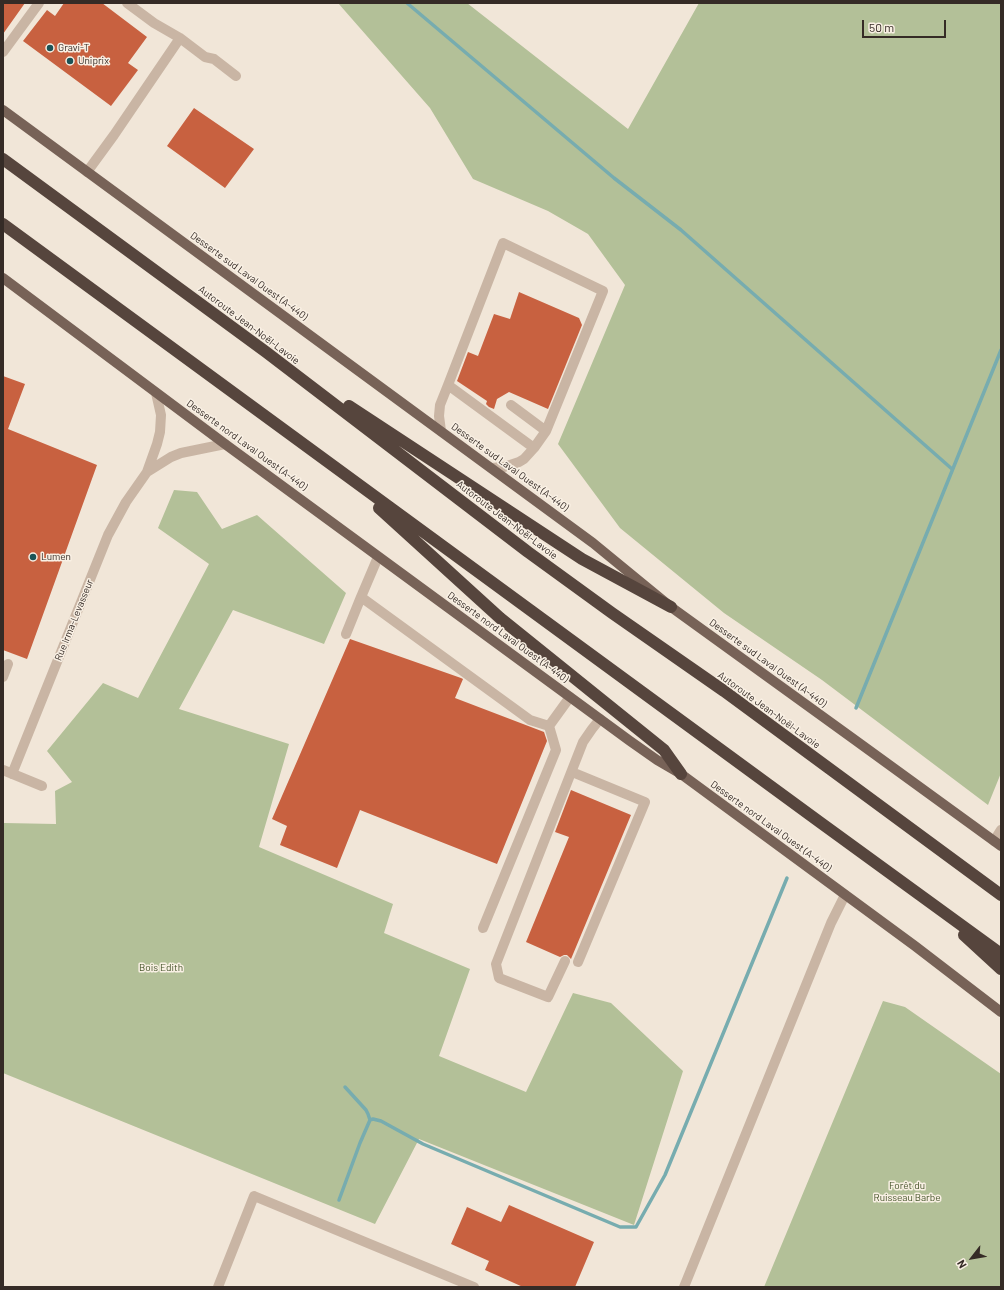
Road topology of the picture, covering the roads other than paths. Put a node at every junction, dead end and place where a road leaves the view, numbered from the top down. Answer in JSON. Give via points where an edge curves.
{"nodes":[{"id":1,"x":39,"y":3,"type":"edge"},
{"id":2,"x":127,"y":3,"type":"edge"},
{"id":3,"x":180,"y":38,"type":"junction"},
{"id":4,"x":3,"y":52,"type":"edge"},
{"id":5,"x":236,"y":76,"type":"dead end"},
{"id":6,"x":3,"y":110,"type":"edge"},
{"id":7,"x":3,"y":159,"type":"edge"},
{"id":8,"x":87,"y":172,"type":"junction"},
{"id":9,"x":3,"y":224,"type":"edge"},
{"id":10,"x":3,"y":278,"type":"edge"},
{"id":11,"x":266,"y":352,"type":"junction"},
{"id":12,"x":448,"y":385,"type":"junction"},
{"id":13,"x":156,"y":393,"type":"junction"},
{"id":14,"x":511,"y":405,"type":"dead end"},
{"id":15,"x":442,"y":431,"type":"junction"},
{"id":16,"x":546,"y":431,"type":"junction"},
{"id":17,"x":225,"y":444,"type":"junction"},
{"id":18,"x":534,"y":448,"type":"junction"},
{"id":19,"x":330,"y":464,"type":"junction"},
{"id":20,"x":492,"y":468,"type":"junction"},
{"id":21,"x":147,"y":472,"type":"junction"},
{"id":22,"x":378,"y":557,"type":"junction"},
{"id":23,"x":361,"y":597,"type":"junction"},
{"id":24,"x":671,"y":607,"type":"junction"},
{"id":25,"x":346,"y":634,"type":"dead end"},
{"id":26,"x":8,"y":664,"type":"dead end"},
{"id":27,"x":3,"y":677,"type":"edge"},
{"id":28,"x":570,"y":697,"type":"junction"},
{"id":29,"x":600,"y":719,"type":"junction"},
{"id":30,"x":549,"y":726,"type":"junction"},
{"id":31,"x":8,"y":772,"type":"edge"},
{"id":32,"x":572,"y":772,"type":"junction"},
{"id":33,"x":682,"y":774,"type":"junction"},
{"id":34,"x":42,"y":786,"type":"dead end"},
{"id":35,"x":1001,"y":830,"type":"edge"},
{"id":36,"x":997,"y":844,"type":"edge"},
{"id":37,"x":1001,"y":893,"type":"edge"},
{"id":38,"x":845,"y":895,"type":"junction"},
{"id":39,"x":918,"y":895,"type":"junction"},
{"id":40,"x":483,"y":928,"type":"dead end"},
{"id":41,"x":1001,"y":954,"type":"edge"},
{"id":42,"x":565,"y":961,"type":"dead end"},
{"id":43,"x":578,"y":962,"type":"dead end"},
{"id":44,"x":1001,"y":969,"type":"edge"},
{"id":45,"x":1001,"y":1012,"type":"edge"},
{"id":46,"x":218,"y":1287,"type":"edge"},
{"id":47,"x":474,"y":1287,"type":"edge"},
{"id":48,"x":684,"y":1287,"type":"edge"}],
"edges":[{"from":1,"to":4,"type":"street"},
{"from":2,"to":3,"type":"street"},
{"from":3,"to":5,"type":"street"},
{"from":3,"to":8,"type":"street"},
{"from":6,"to":8,"type":"main road","name":"Desserte sud Laval Ouest (A-440)"},
{"from":7,"to":11,"type":"highway","name":"Autoroute Jean-Noël-Lavoie"},
{"from":8,"to":15,"type":"main road","name":"Desserte sud Laval Ouest (A-440)"},
{"from":9,"to":19,"type":"highway"},
{"from":10,"to":13,"type":"main road","name":"Desserte nord Laval Ouest (A-440)"},
{"from":11,"to":24,"type":"highway","via":[[582,559]]},
{"from":11,"to":37,"type":"highway","name":"Autoroute Jean-Noël-Lavoie","via":[[612,614],[724,691]]},
{"from":12,"to":15,"type":"street","via":[[439,411]]},
{"from":12,"to":16,"type":"street","via":[[503,243],[603,291]]},
{"from":12,"to":18,"type":"street"},
{"from":13,"to":17,"type":"main road","name":"Desserte nord Laval Ouest (A-440)"},
{"from":13,"to":21,"type":"street","name":"Rue Irma-Levasseur","via":[[161,415],[160,432]]},
{"from":14,"to":16,"type":"street"},
{"from":15,"to":20,"type":"main road","name":"Desserte sud Laval Ouest (A-440)"},
{"from":16,"to":18,"type":"street"},
{"from":17,"to":21,"type":"street","name":"Rue Irma-Levasseur","via":[[181,452]]},
{"from":17,"to":22,"type":"main road","name":"Desserte nord Laval Ouest (A-440)"},
{"from":18,"to":20,"type":"street","via":[[519,462]]},
{"from":19,"to":33,"type":"highway","via":[[500,618],[664,750]]},
{"from":19,"to":39,"type":"highway"},
{"from":20,"to":24,"type":"main road","name":"Desserte sud Laval Ouest (A-440)","via":[[593,543]]},
{"from":21,"to":31,"type":"street","name":"Rue Irma-Levasseur","via":[[126,502],[108,535]]},
{"from":22,"to":23,"type":"street"},
{"from":22,"to":28,"type":"main road","name":"Desserte nord Laval Ouest (A-440)"},
{"from":23,"to":25,"type":"street"},
{"from":23,"to":30,"type":"street","via":[[530,720]]},
{"from":24,"to":36,"type":"main road","name":"Desserte sud Laval Ouest (A-440)"},
{"from":26,"to":27,"type":"street"},
{"from":28,"to":29,"type":"main road","name":"Desserte nord Laval Ouest (A-440)"},
{"from":28,"to":30,"type":"street"},
{"from":29,"to":32,"type":"street","via":[[583,742]]},
{"from":29,"to":33,"type":"main road","name":"Desserte nord Laval Ouest (A-440)","via":[[657,760]]},
{"from":30,"to":40,"type":"street","via":[[556,750]]},
{"from":31,"to":34,"type":"street"},
{"from":32,"to":42,"type":"street","via":[[496,964],[499,978],[548,997]]},
{"from":32,"to":43,"type":"street","via":[[646,802]]},
{"from":33,"to":38,"type":"main road","name":"Desserte nord Laval Ouest (A-440)"},
{"from":35,"to":36,"type":"street"},
{"from":38,"to":45,"type":"main road","name":"Desserte nord Laval Ouest (A-440)"},
{"from":38,"to":48,"type":"street","via":[[831,923]]},
{"from":39,"to":41,"type":"highway"},
{"from":39,"to":44,"type":"highway"},
{"from":46,"to":47,"type":"street","via":[[254,1196]]}]}
